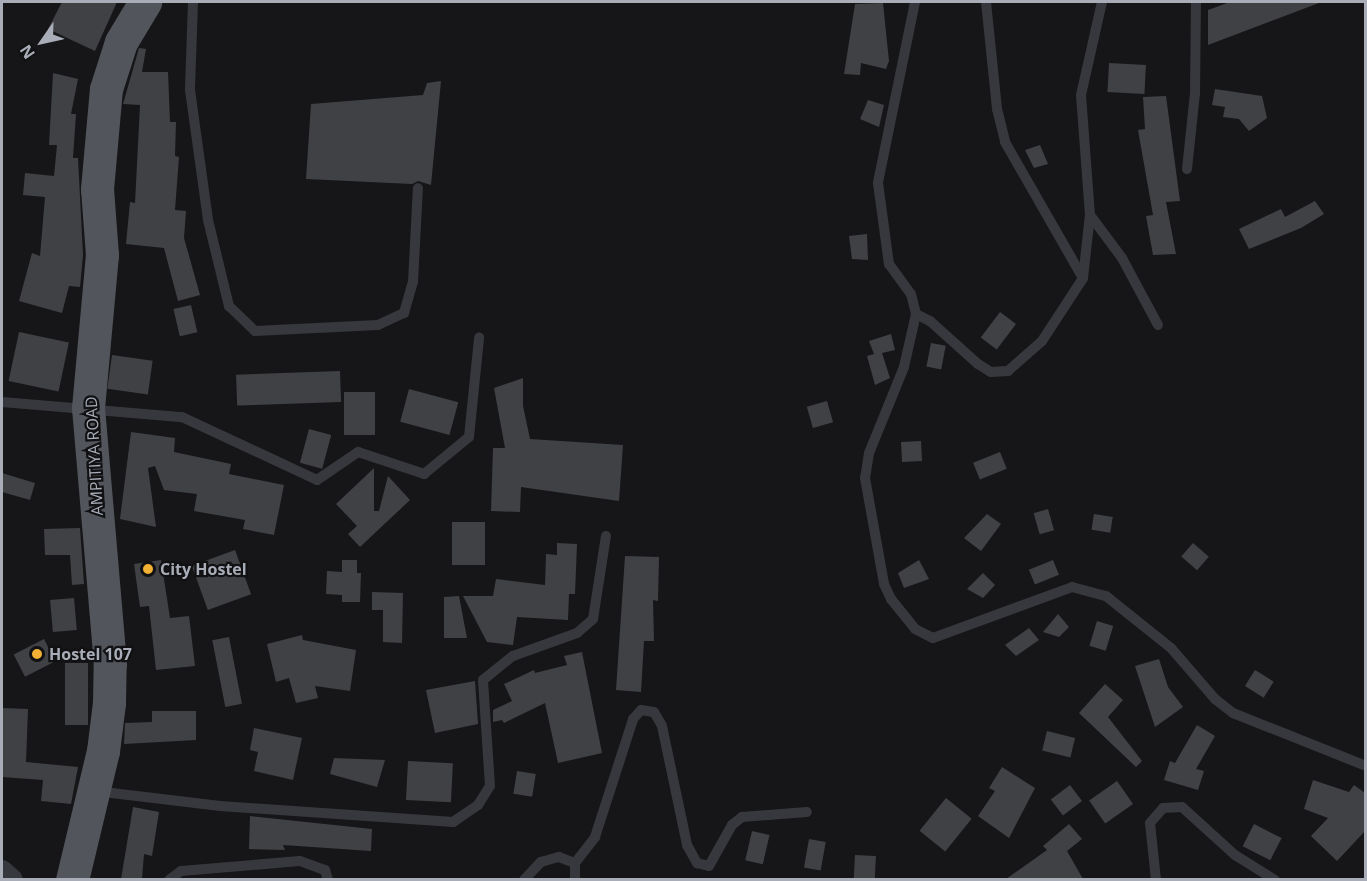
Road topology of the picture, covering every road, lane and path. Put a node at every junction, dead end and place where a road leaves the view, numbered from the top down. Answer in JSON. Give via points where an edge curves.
{"nodes":[{"id":1,"x":145,"y":2,"type":"edge"},
{"id":2,"x":193,"y":2,"type":"edge"},
{"id":3,"x":915,"y":2,"type":"edge"},
{"id":4,"x":986,"y":2,"type":"edge"},
{"id":5,"x":1102,"y":2,"type":"edge"},
{"id":6,"x":1196,"y":2,"type":"edge"},
{"id":7,"x":1187,"y":170,"type":"dead end"},
{"id":8,"x":418,"y":188,"type":"dead end"},
{"id":9,"x":1090,"y":215,"type":"junction"},
{"id":10,"x":1083,"y":278,"type":"junction"},
{"id":11,"x":916,"y":314,"type":"junction"},
{"id":12,"x":1158,"y":325,"type":"dead end"},
{"id":13,"x":479,"y":338,"type":"dead end"},
{"id":14,"x":2,"y":402,"type":"edge"},
{"id":15,"x":88,"y":408,"type":"junction"},
{"id":16,"x":606,"y":536,"type":"dead end"},
{"id":17,"x":1365,"y":766,"type":"edge"},
{"id":18,"x":94,"y":791,"type":"junction"},
{"id":19,"x":807,"y":812,"type":"dead end"},
{"id":20,"x":575,"y":863,"type":"junction"},
{"id":21,"x":2,"y":871,"type":"edge"},
{"id":22,"x":12,"y":879,"type":"edge"},
{"id":23,"x":72,"y":879,"type":"edge"},
{"id":24,"x":169,"y":879,"type":"edge"},
{"id":25,"x":328,"y":879,"type":"edge"},
{"id":26,"x":524,"y":879,"type":"edge"},
{"id":27,"x":575,"y":879,"type":"edge"},
{"id":28,"x":1156,"y":879,"type":"edge"},
{"id":29,"x":1275,"y":879,"type":"edge"}],
"edges":[{"from":1,"to":15,"type":"main road","name":"AMPITIYA ROAD","via":[[121,42],[106,89],[96,189],[102,255]]},
{"from":2,"to":8,"type":"lane","via":[[190,90],[208,219],[229,306],[255,331],[378,325],[404,313],[413,282]]},
{"from":3,"to":11,"type":"lane","via":[[878,183],[889,264],[911,294]]},
{"from":4,"to":10,"type":"lane","via":[[997,109],[1005,142]]},
{"from":5,"to":9,"type":"lane","via":[[1082,95]]},
{"from":6,"to":7,"type":"lane","via":[[1195,93]]},
{"from":9,"to":10,"type":"lane"},
{"from":9,"to":12,"type":"lane","via":[[1122,258]]},
{"from":10,"to":11,"type":"lane","via":[[1042,341],[1008,372],[992,372],[978,364],[930,321]]},
{"from":11,"to":17,"type":"lane","via":[[904,367],[869,453],[865,478],[884,584],[915,629],[933,638],[1072,587],[1106,596],[1171,648],[1215,699],[1233,713]]},
{"from":13,"to":15,"type":"lane","via":[[469,436],[424,474],[358,453],[317,480],[182,417]]},
{"from":14,"to":15,"type":"lane"},
{"from":15,"to":18,"type":"main road","name":"AMPITIYA ROAD","via":[[110,664],[109,703]]},
{"from":16,"to":18,"type":"lane","via":[[593,619],[577,633],[513,656],[483,680],[490,786],[478,805],[453,822],[220,806]]},
{"from":18,"to":23,"type":"main road","name":"AMPITIYA ROAD"},
{"from":19,"to":20,"type":"lane","via":[[742,817],[732,825],[709,866],[697,862],[687,844],[662,726],[654,712],[641,710],[633,719],[595,837]]},
{"from":20,"to":26,"type":"lane","via":[[559,857],[541,862]]},
{"from":20,"to":27,"type":"lane"},
{"from":21,"to":22,"type":"street"},
{"from":24,"to":25,"type":"lane","via":[[191,869],[300,861],[325,870]]},
{"from":28,"to":29,"type":"lane","via":[[1150,823],[1163,808],[1182,807],[1234,855]]}]}
